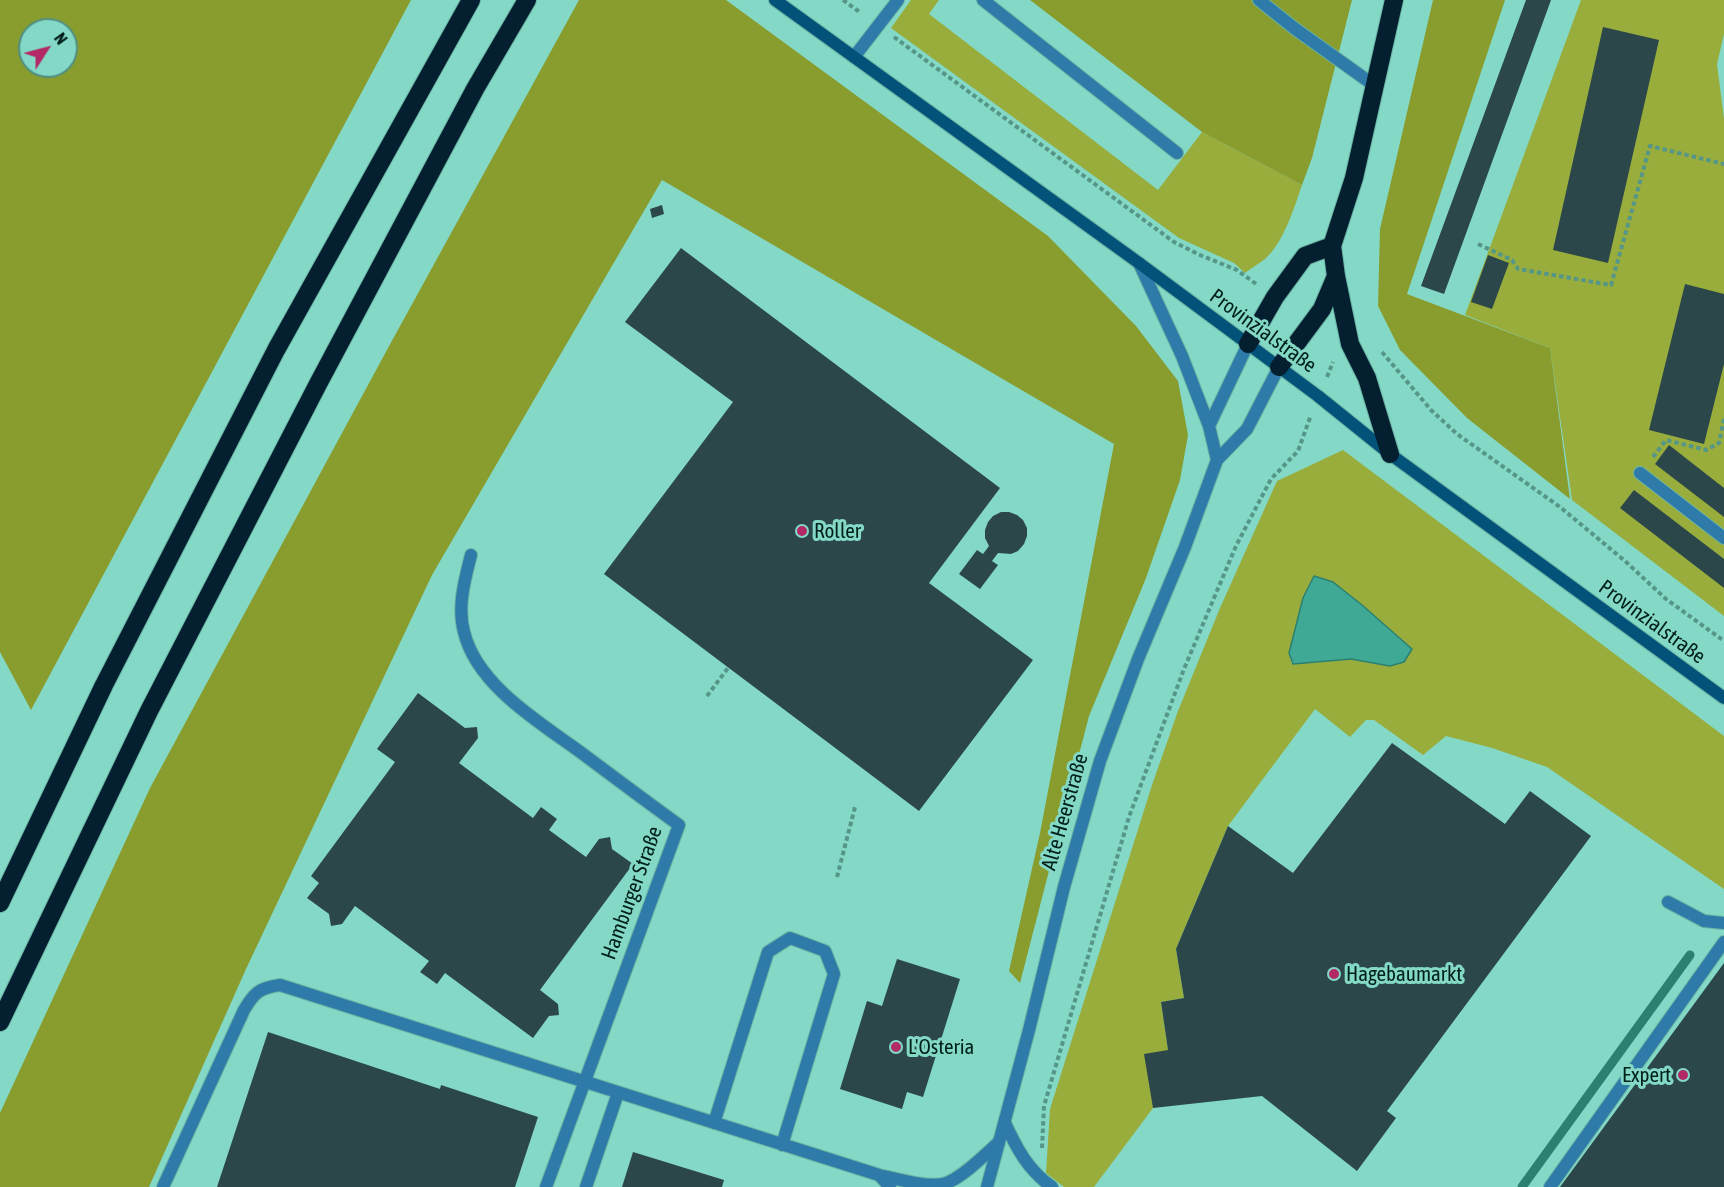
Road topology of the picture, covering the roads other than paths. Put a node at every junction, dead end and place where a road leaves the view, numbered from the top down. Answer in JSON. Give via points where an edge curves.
{"nodes":[{"id":1,"x":471,"y":0,"type":"edge"},
{"id":2,"x":527,"y":0,"type":"edge"},
{"id":3,"x":775,"y":0,"type":"edge"},
{"id":4,"x":898,"y":0,"type":"edge"},
{"id":5,"x":983,"y":0,"type":"edge"},
{"id":6,"x":1259,"y":0,"type":"edge"},
{"id":7,"x":1394,"y":0,"type":"edge"},
{"id":8,"x":854,"y":57,"type":"junction"},
{"id":9,"x":1375,"y":87,"type":"junction"},
{"id":10,"x":1177,"y":153,"type":"dead end"},
{"id":11,"x":1332,"y":246,"type":"junction"},
{"id":12,"x":1139,"y":263,"type":"junction"},
{"id":13,"x":1336,"y":276,"type":"junction"},
{"id":14,"x":1248,"y":344,"type":"junction"},
{"id":15,"x":1279,"y":367,"type":"junction"},
{"id":16,"x":1209,"y":426,"type":"junction"},
{"id":17,"x":1390,"y":454,"type":"junction"},
{"id":18,"x":1217,"y":460,"type":"junction"},
{"id":19,"x":1640,"y":473,"type":"road end"},
{"id":20,"x":1724,"y":538,"type":"edge"},
{"id":21,"x":471,"y":555,"type":"dead end"},
{"id":22,"x":1724,"y":698,"type":"edge"},
{"id":23,"x":1668,"y":902,"type":"dead end"},
{"id":24,"x":0,"y":903,"type":"edge"},
{"id":25,"x":1724,"y":923,"type":"edge"},
{"id":26,"x":1724,"y":942,"type":"edge"},
{"id":27,"x":0,"y":1022,"type":"edge"},
{"id":28,"x":584,"y":1082,"type":"junction"},
{"id":29,"x":618,"y":1093,"type":"junction"},
{"id":30,"x":714,"y":1123,"type":"junction"},
{"id":31,"x":1005,"y":1123,"type":"junction"},
{"id":32,"x":999,"y":1142,"type":"junction"},
{"id":33,"x":782,"y":1145,"type":"junction"},
{"id":34,"x":879,"y":1175,"type":"junction"},
{"id":35,"x":163,"y":1187,"type":"edge"},
{"id":36,"x":546,"y":1187,"type":"edge"},
{"id":37,"x":586,"y":1187,"type":"edge"},
{"id":38,"x":890,"y":1187,"type":"edge"},
{"id":39,"x":987,"y":1187,"type":"edge"},
{"id":40,"x":1052,"y":1187,"type":"edge"},
{"id":41,"x":1550,"y":1187,"type":"edge"}],
"edges":[{"from":1,"to":24,"type":"highway","via":[[276,350],[104,685]]},
{"from":2,"to":27,"type":"highway","via":[[470,99],[149,711]]},
{"from":3,"to":8,"type":"main road","name":"Provinzialstraße"},
{"from":4,"to":8,"type":"street"},
{"from":5,"to":10,"type":"street"},
{"from":6,"to":9,"type":"street"},
{"from":7,"to":9,"type":"highway"},
{"from":8,"to":12,"type":"main road","name":"Provinzialstraße"},
{"from":9,"to":11,"type":"highway","via":[[1354,178]]},
{"from":11,"to":13,"type":"highway"},
{"from":11,"to":14,"type":"highway","via":[[1305,256]]},
{"from":12,"to":14,"type":"main road","name":"Provinzialstraße"},
{"from":12,"to":16,"type":"street"},
{"from":13,"to":15,"type":"highway","via":[[1322,309]]},
{"from":13,"to":17,"type":"highway","via":[[1350,344],[1366,378]]},
{"from":14,"to":15,"type":"main road","name":"Provinzialstraße"},
{"from":14,"to":16,"type":"street"},
{"from":15,"to":17,"type":"main road","name":"Provinzialstraße"},
{"from":15,"to":18,"type":"street","name":"Alte Heerstraße","via":[[1247,429]]},
{"from":16,"to":18,"type":"street"},
{"from":17,"to":22,"type":"main road","name":"Provinzialstraße"},
{"from":18,"to":31,"type":"street","name":"Alte Heerstraße","via":[[1100,761]]},
{"from":19,"to":20,"type":"street"},
{"from":21,"to":28,"type":"street","name":"Hamburger Straße","via":[[462,595],[463,630],[471,652],[490,679],[516,705],[679,825]]},
{"from":23,"to":25,"type":"street","via":[[1704,921]]},
{"from":26,"to":41,"type":"street"},
{"from":28,"to":29,"type":"street"},
{"from":28,"to":35,"type":"street","via":[[280,985],[265,987],[252,996],[244,1010]]},
{"from":28,"to":36,"type":"street","name":"Hamburger Straße"},
{"from":29,"to":30,"type":"street"},
{"from":29,"to":37,"type":"street"},
{"from":30,"to":33,"type":"street"},
{"from":30,"to":33,"type":"street","via":[[768,952],[790,938],[825,951],[834,974]]},
{"from":31,"to":32,"type":"street","name":"Alte Heerstraße"},
{"from":31,"to":40,"type":"street","via":[[1017,1150],[1038,1177]]},
{"from":32,"to":34,"type":"street","via":[[955,1179],[943,1184],[928,1185]]},
{"from":32,"to":39,"type":"street","name":"Alte Heerstraße"},
{"from":33,"to":34,"type":"street"},
{"from":34,"to":38,"type":"street"}]}
